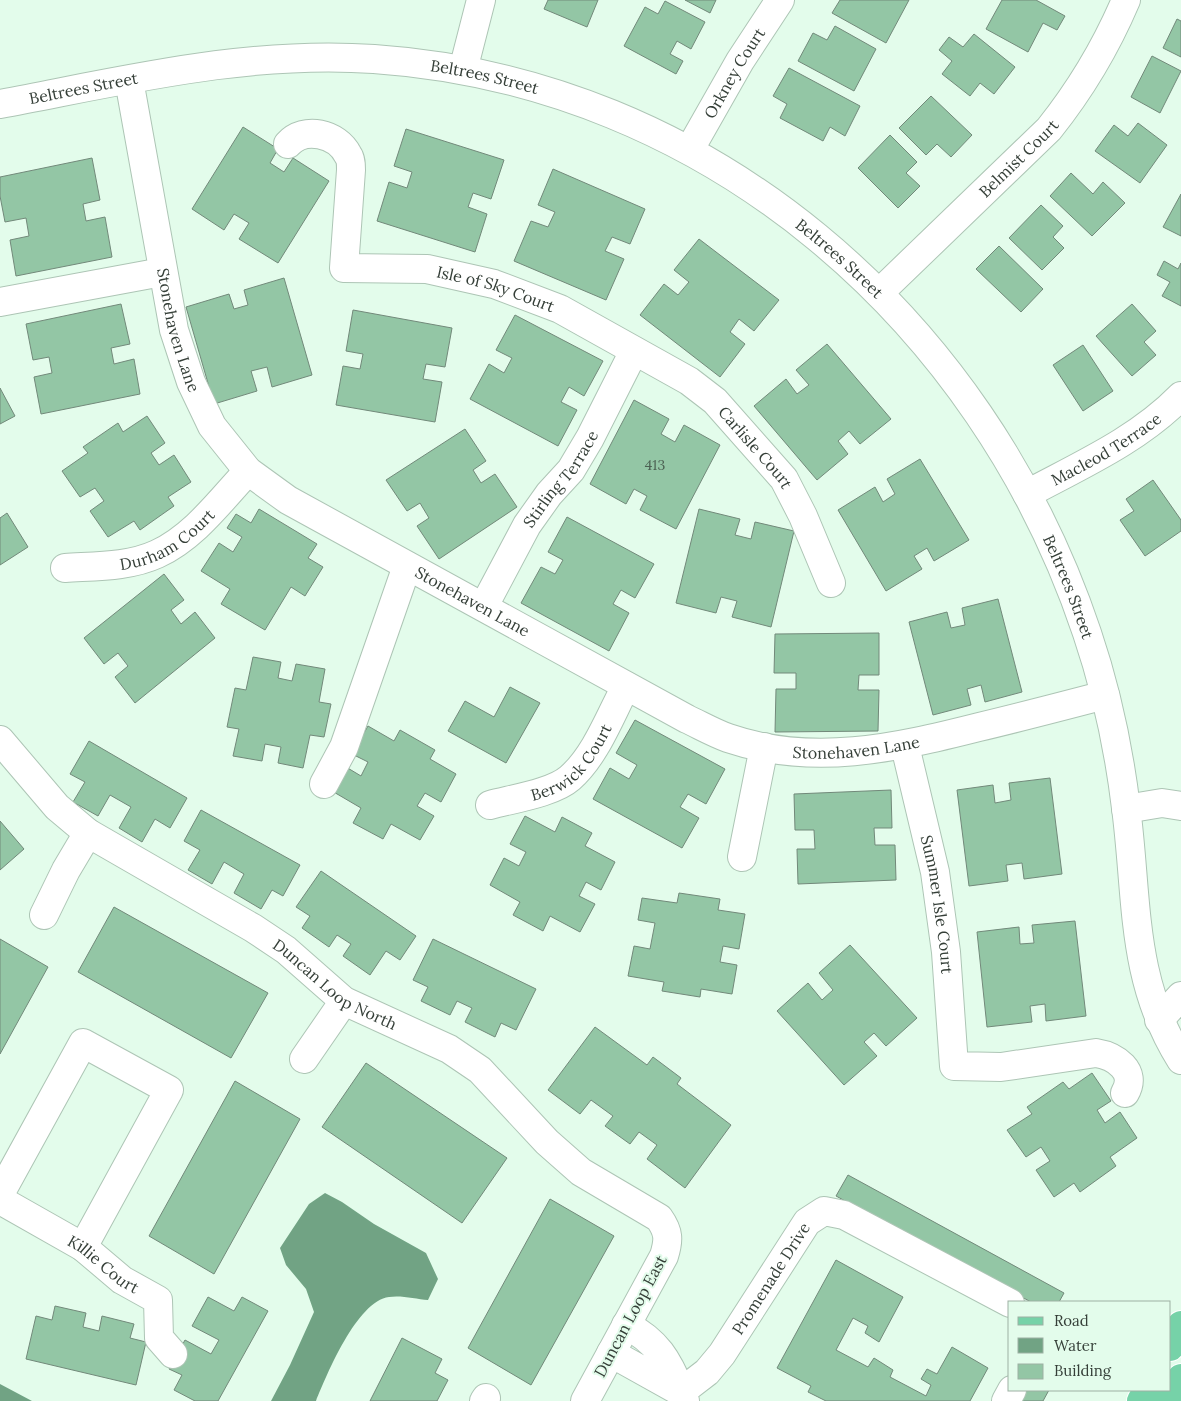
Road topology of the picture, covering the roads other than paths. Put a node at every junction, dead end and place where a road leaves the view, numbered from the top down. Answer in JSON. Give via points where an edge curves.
{"nodes":[{"id":1,"x":481,"y":0,"type":"edge"},
{"id":2,"x":780,"y":0,"type":"edge"},
{"id":3,"x":1126,"y":0,"type":"edge"},
{"id":4,"x":463,"y":70,"type":"junction"},
{"id":5,"x":129,"y":80,"type":"junction"},
{"id":6,"x":0,"y":104,"type":"edge"},
{"id":7,"x":288,"y":144,"type":"dead end"},
{"id":8,"x":690,"y":149,"type":"junction"},
{"id":9,"x":162,"y":272,"type":"junction"},
{"id":10,"x":879,"y":293,"type":"junction"},
{"id":11,"x":0,"y":302,"type":"edge"},
{"id":12,"x":634,"y":350,"type":"junction"},
{"id":13,"x":1181,"y":396,"type":"edge"},
{"id":14,"x":248,"y":471,"type":"junction"},
{"id":15,"x":1027,"y":494,"type":"junction"},
{"id":16,"x":407,"y":566,"type":"junction"},
{"id":17,"x":65,"y":568,"type":"dead end"},
{"id":18,"x":831,"y":583,"type":"dead end"},
{"id":19,"x":484,"y":606,"type":"junction"},
{"id":20,"x":626,"y":686,"type":"junction"},
{"id":21,"x":1105,"y":696,"type":"junction"},
{"id":22,"x":0,"y":740,"type":"edge"},
{"id":23,"x":905,"y":746,"type":"junction"},
{"id":24,"x":764,"y":747,"type":"junction"},
{"id":25,"x":324,"y":784,"type":"dead end"},
{"id":26,"x":490,"y":805,"type":"dead end"},
{"id":27,"x":1181,"y":806,"type":"edge"},
{"id":28,"x":1126,"y":809,"type":"junction"},
{"id":29,"x":88,"y":833,"type":"junction"},
{"id":30,"x":742,"y":857,"type":"dead end"},
{"id":31,"x":44,"y":915,"type":"dead end"},
{"id":32,"x":1181,"y":996,"type":"edge"},
{"id":33,"x":344,"y":1001,"type":"junction"},
{"id":34,"x":1160,"y":1020,"type":"junction"},
{"id":35,"x":304,"y":1059,"type":"dead end"},
{"id":36,"x":1181,"y":1060,"type":"edge"},
{"id":37,"x":1125,"y":1093,"type":"dead end"},
{"id":38,"x":0,"y":1194,"type":"edge"},
{"id":39,"x":0,"y":1200,"type":"edge"},
{"id":40,"x":668,"y":1230,"type":"joint"},
{"id":41,"x":83,"y":1247,"type":"junction"},
{"id":42,"x":1008,"y":1302,"type":"edge"},
{"id":43,"x":626,"y":1325,"type":"junction"},
{"id":44,"x":1181,"y":1325,"type":"edge"},
{"id":45,"x":1171,"y":1345,"type":"edge"},
{"id":46,"x":611,"y":1353,"type":"junction"},
{"id":47,"x":173,"y":1354,"type":"dead end"},
{"id":48,"x":1181,"y":1378,"type":"edge"},
{"id":49,"x":683,"y":1396,"type":"edge"},
{"id":50,"x":585,"y":1401,"type":"edge"},
{"id":51,"x":1169,"y":1401,"type":"edge"}],
"edges":[{"from":1,"to":4,"type":"street"},
{"from":2,"to":8,"type":"street","name":"Orkney Court","via":[[740,61]]},
{"from":3,"to":10,"type":"street","name":"Belmist Court","via":[[1095,65],[1074,99],[1049,129]]},
{"from":4,"to":5,"type":"street","name":"Beltrees Street","via":[[374,59],[289,57],[208,65]]},
{"from":4,"to":8,"type":"street","name":"Beltrees Street","via":[[528,86],[608,113]]},
{"from":5,"to":6,"type":"street","name":"Beltrees Street"},
{"from":5,"to":9,"type":"street","name":"Stonehaven Lane"},
{"from":7,"to":12,"type":"street","name":"Isle of Sky Court","via":[[295,137],[315,133],[344,147],[350,157],[344,268],[427,269],[494,284],[560,309]]},
{"from":8,"to":10,"type":"street","name":"Beltrees Street","via":[[742,180],[793,217]]},
{"from":9,"to":11,"type":"street"},
{"from":9,"to":14,"type":"street","name":"Stonehaven Lane","via":[[174,330],[191,382],[212,426]]},
{"from":10,"to":15,"type":"street","name":"Beltrees Street","via":[[930,350],[976,413]]},
{"from":12,"to":18,"type":"street","name":"Carlisle Court","via":[[689,381],[715,400],[778,473],[803,516]]},
{"from":12,"to":19,"type":"street","name":"Stirling Terrace","via":[[590,438],[571,470],[527,525]]},
{"from":13,"to":15,"type":"street","name":"Macleod Terrace","via":[[1123,443]]},
{"from":14,"to":16,"type":"street","name":"Stonehaven Lane","via":[[288,500]]},
{"from":14,"to":17,"type":"street","name":"Durham Court","via":[[187,536],[156,555],[122,564]]},
{"from":15,"to":21,"type":"street","name":"Beltrees Street","via":[[1058,557],[1084,625]]},
{"from":16,"to":19,"type":"street","name":"Stonehaven Lane"},
{"from":16,"to":25,"type":"street","via":[[344,747]]},
{"from":19,"to":20,"type":"street","name":"Stonehaven Lane"},
{"from":20,"to":24,"type":"street","name":"Stonehaven Lane","via":[[727,738]]},
{"from":20,"to":26,"type":"street","name":"Berwick Court","via":[[587,758],[569,779],[548,789]]},
{"from":21,"to":23,"type":"street","name":"Stonehaven Lane"},
{"from":21,"to":28,"type":"street","name":"Beltrees Street"},
{"from":22,"to":29,"type":"street","name":"Duncan Loop North","via":[[57,807]]},
{"from":23,"to":24,"type":"street","name":"Stonehaven Lane","via":[[814,754]]},
{"from":23,"to":37,"type":"street","name":"Summer Isle Court","via":[[935,872],[946,952],[954,1066],[1001,1067],[1105,1054],[1122,1063],[1129,1079]]},
{"from":24,"to":30,"type":"street"},
{"from":27,"to":28,"type":"street","via":[[1162,804]]},
{"from":28,"to":34,"type":"street","name":"Beltrees Street","via":[[1140,952],[1148,989]]},
{"from":29,"to":31,"type":"street"},
{"from":29,"to":33,"type":"street","name":"Duncan Loop North","via":[[280,946]]},
{"from":32,"to":34,"type":"street"},
{"from":33,"to":35,"type":"street"},
{"from":33,"to":40,"type":"street","name":"Duncan Loop North","via":[[449,1049],[480,1070],[547,1142],[581,1172],[646,1208],[660,1218]]},
{"from":34,"to":36,"type":"street","name":"Beltrees Street"},
{"from":38,"to":41,"type":"street","via":[[83,1043],[169,1090]]},
{"from":39,"to":41,"type":"street","name":"Killie Court"},
{"from":40,"to":43,"type":"street","name":"Duncan Loop East","via":[[664,1256]]},
{"from":41,"to":47,"type":"street","name":"Killie Court","via":[[122,1280],[158,1300],[160,1338]]},
{"from":42,"to":49,"type":"street","name":"Promenade Drive","via":[[844,1215],[824,1211],[807,1222],[722,1354]]},
{"from":43,"to":46,"type":"street","name":"Duncan Loop East"},
{"from":43,"to":49,"type":"street","via":[[654,1344],[671,1368]]},
{"from":44,"to":45,"type":"main road"},
{"from":46,"to":49,"type":"street"},
{"from":46,"to":50,"type":"street","name":"Duncan Loop East"},
{"from":48,"to":51,"type":"main road"}]}
